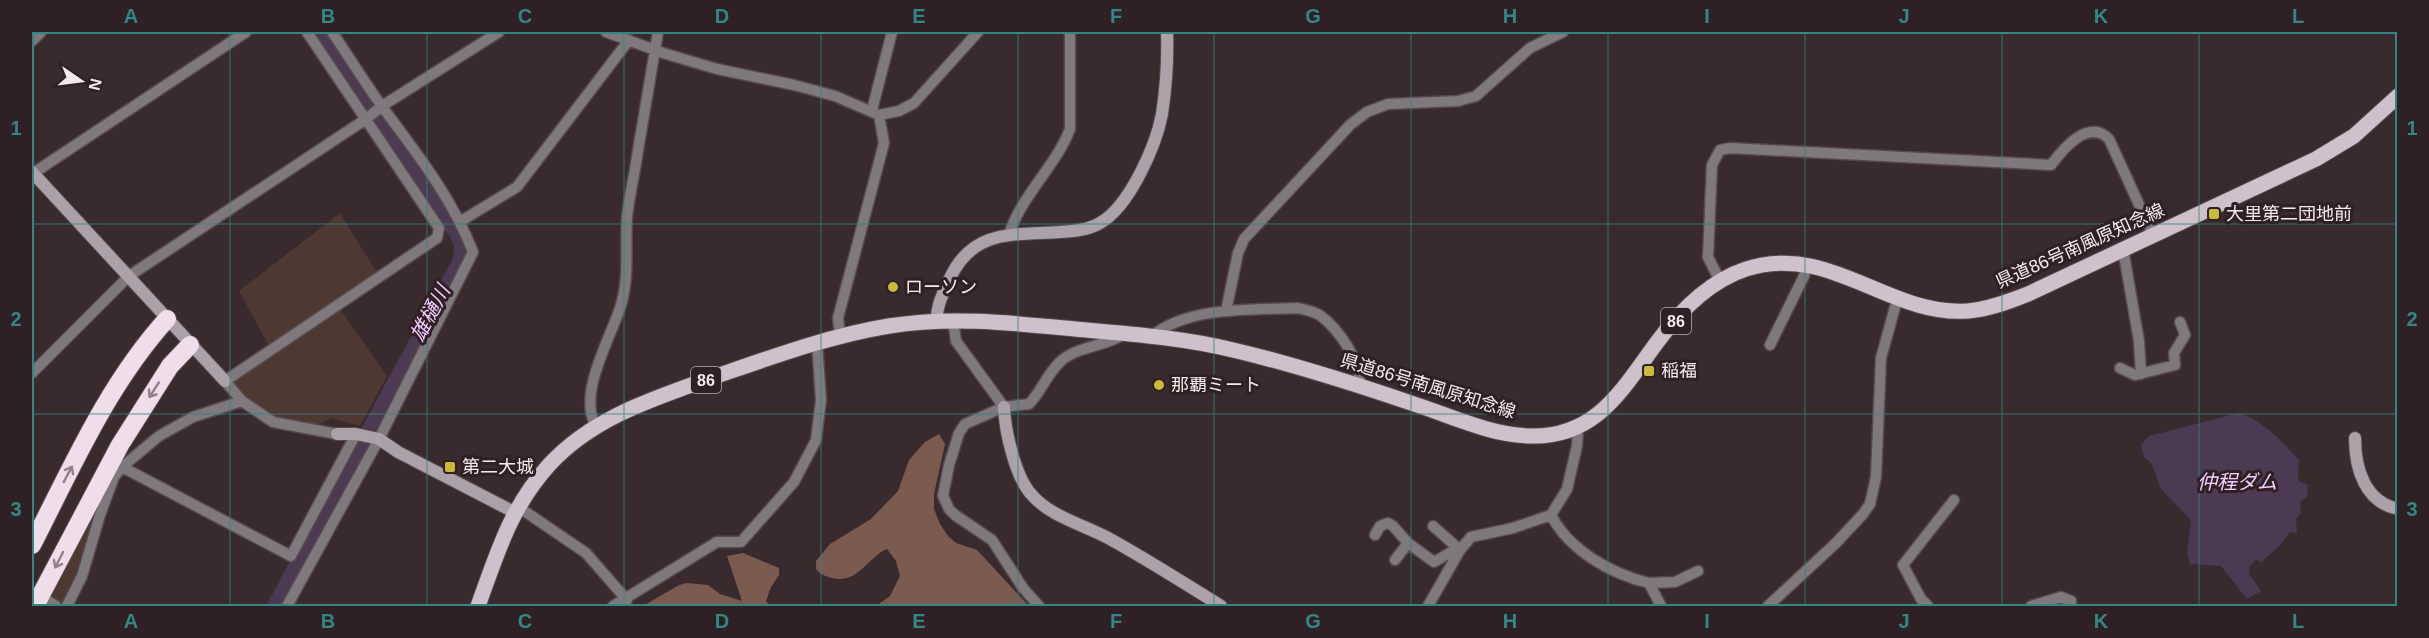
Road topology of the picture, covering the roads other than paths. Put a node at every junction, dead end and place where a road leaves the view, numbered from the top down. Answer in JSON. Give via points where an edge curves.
{"nodes":[{"id":1,"x":41,"y":32,"type":"edge"},
{"id":2,"x":246,"y":32,"type":"edge"},
{"id":3,"x":307,"y":32,"type":"edge"},
{"id":4,"x":332,"y":32,"type":"edge"},
{"id":5,"x":499,"y":32,"type":"edge"},
{"id":6,"x":606,"y":32,"type":"edge"},
{"id":7,"x":658,"y":32,"type":"edge"},
{"id":8,"x":892,"y":32,"type":"edge"},
{"id":9,"x":978,"y":32,"type":"edge"},
{"id":10,"x":1070,"y":32,"type":"edge"},
{"id":11,"x":1167,"y":32,"type":"edge"},
{"id":12,"x":1563,"y":32,"type":"edge"},
{"id":13,"x":32,"y":40,"type":"edge"},
{"id":14,"x":629,"y":40,"type":"junction"},
{"id":15,"x":655,"y":50,"type":"junction"},
{"id":16,"x":2397,"y":96,"type":"edge"},
{"id":17,"x":374,"y":112,"type":"junction"},
{"id":18,"x":875,"y":113,"type":"junction"},
{"id":19,"x":32,"y":173,"type":"edge"},
{"id":20,"x":461,"y":221,"type":"junction"},
{"id":21,"x":2153,"y":235,"type":"junction"},
{"id":22,"x":1009,"y":236,"type":"junction"},
{"id":23,"x":2123,"y":249,"type":"junction"},
{"id":24,"x":1807,"y":264,"type":"junction"},
{"id":25,"x":129,"y":276,"type":"junction"},
{"id":26,"x":1720,"y":281,"type":"junction"},
{"id":27,"x":1900,"y":298,"type":"junction"},
{"id":28,"x":1226,"y":310,"type":"junction"},
{"id":29,"x":167,"y":319,"type":"junction"},
{"id":30,"x":937,"y":321,"type":"junction"},
{"id":31,"x":952,"y":321,"type":"junction"},
{"id":32,"x":2180,"y":322,"type":"dead end"},
{"id":33,"x":1124,"y":334,"type":"junction"},
{"id":34,"x":840,"y":335,"type":"junction"},
{"id":35,"x":1152,"y":336,"type":"junction"},
{"id":36,"x":817,"y":343,"type":"junction"},
{"id":37,"x":190,"y":345,"type":"junction"},
{"id":38,"x":1770,"y":345,"type":"dead end"},
{"id":39,"x":2120,"y":368,"type":"dead end"},
{"id":40,"x":32,"y":373,"type":"edge"},
{"id":41,"x":2141,"y":374,"type":"junction"},
{"id":42,"x":225,"y":381,"type":"junction"},
{"id":43,"x":1359,"y":385,"type":"junction"},
{"id":44,"x":242,"y":401,"type":"junction"},
{"id":45,"x":1004,"y":407,"type":"junction"},
{"id":46,"x":596,"y":426,"type":"junction"},
{"id":47,"x":1578,"y":428,"type":"junction"},
{"id":48,"x":337,"y":434,"type":"joint"},
{"id":49,"x":358,"y":434,"type":"junction"},
{"id":50,"x":376,"y":438,"type":"junction"},
{"id":51,"x":2355,"y":438,"type":"dead end"},
{"id":52,"x":122,"y":467,"type":"junction"},
{"id":53,"x":1954,"y":500,"type":"dead end"},
{"id":54,"x":516,"y":509,"type":"junction"},
{"id":55,"x":2397,"y":509,"type":"edge"},
{"id":56,"x":1551,"y":515,"type":"junction"},
{"id":57,"x":1433,"y":526,"type":"dead end"},
{"id":58,"x":1375,"y":535,"type":"dead end"},
{"id":59,"x":1408,"y":543,"type":"junction"},
{"id":60,"x":32,"y":545,"type":"edge"},
{"id":61,"x":1459,"y":549,"type":"junction"},
{"id":62,"x":1395,"y":560,"type":"dead end"},
{"id":63,"x":1698,"y":571,"type":"dead end"},
{"id":64,"x":1649,"y":583,"type":"junction"},
{"id":65,"x":627,"y":600,"type":"junction"},
{"id":66,"x":40,"y":603,"type":"edge"},
{"id":67,"x":56,"y":606,"type":"edge"},
{"id":68,"x":67,"y":606,"type":"edge"},
{"id":69,"x":287,"y":606,"type":"edge"},
{"id":70,"x":478,"y":606,"type":"edge"},
{"id":71,"x":613,"y":606,"type":"edge"},
{"id":72,"x":1039,"y":606,"type":"edge"},
{"id":73,"x":1221,"y":606,"type":"edge"},
{"id":74,"x":1428,"y":606,"type":"edge"},
{"id":75,"x":1661,"y":606,"type":"edge"},
{"id":76,"x":1768,"y":606,"type":"edge"},
{"id":77,"x":1928,"y":606,"type":"edge"},
{"id":78,"x":2031,"y":606,"type":"edge"},
{"id":79,"x":2071,"y":606,"type":"edge"}],
"edges":[{"from":1,"to":13,"type":"street"},
{"from":2,"to":19,"type":"street"},
{"from":3,"to":17,"type":"street"},
{"from":4,"to":17,"type":"street"},
{"from":5,"to":17,"type":"street"},
{"from":6,"to":14,"type":"street"},
{"from":7,"to":15,"type":"street"},
{"from":8,"to":18,"type":"street"},
{"from":9,"to":18,"type":"street","via":[[914,103],[899,111]]},
{"from":10,"to":22,"type":"street","via":[[1070,129]]},
{"from":11,"to":22,"type":"street","via":[[1161,115],[1147,156],[1119,208],[1091,227]]},
{"from":12,"to":28,"type":"street","via":[[1530,48],[1476,96],[1458,101],[1388,104],[1367,112],[1350,125],[1244,239]]},
{"from":14,"to":15,"type":"street"},
{"from":14,"to":20,"type":"street","via":[[517,187]]},
{"from":15,"to":18,"type":"street","via":[[717,69],[817,91]]},
{"from":15,"to":46,"type":"street","via":[[627,217],[625,290],[597,366],[592,397],[590,416]]},
{"from":16,"to":21,"type":"main road","name":"県道86号南風原知念線","number":"86","via":[[2354,136],[2316,159]]},
{"from":17,"to":20,"type":"street","via":[[422,160]]},
{"from":17,"to":25,"type":"street"},
{"from":17,"to":42,"type":"street","via":[[439,228],[437,238]]},
{"from":18,"to":34,"type":"street","via":[[884,143],[838,318]]},
{"from":19,"to":25,"type":"street"},
{"from":20,"to":50,"type":"street","via":[[473,252]]},
{"from":21,"to":23,"type":"main road","name":"県道86号南風原知念線","number":"86"},
{"from":21,"to":26,"type":"street","via":[[2109,139],[2096,131],[2068,144],[2051,165],[1730,148],[1720,150],[1712,165],[1708,257]]},
{"from":22,"to":30,"type":"street","via":[[983,241],[962,257],[940,299]]},
{"from":23,"to":27,"type":"main road","name":"県道86号南風原知念線","number":"86","via":[[1991,307],[1968,311],[1943,309]]},
{"from":23,"to":41,"type":"street"},
{"from":24,"to":26,"type":"main road","name":"県道86号南風原知念線","number":"86","via":[[1756,266]]},
{"from":24,"to":27,"type":"main road","name":"県道86号南風原知念線","number":"86"},
{"from":24,"to":38,"type":"street"},
{"from":25,"to":29,"type":"street"},
{"from":25,"to":40,"type":"street"},
{"from":26,"to":47,"type":"main road","name":"県道86号南風原知念線","number":"86","via":[[1681,315],[1620,394]]},
{"from":27,"to":76,"type":"street","via":[[1881,358],[1876,477],[1870,504],[1836,543]]},
{"from":28,"to":35,"type":"street","via":[[1171,324]]},
{"from":28,"to":43,"type":"street","via":[[1298,308],[1320,315],[1345,342],[1360,375]]},
{"from":29,"to":37,"type":"street"},
{"from":60,"to":29,"type":"highway","one_way":true,"via":[[118,384]]},
{"from":30,"to":31,"type":"main road","name":"県道86号南風原知念線","number":"86"},
{"from":30,"to":34,"type":"main road","name":"県道86号南風原知念線","number":"86"},
{"from":31,"to":33,"type":"main road","name":"県道86号南風原知念線","number":"86"},
{"from":31,"to":45,"type":"street","via":[[956,340]]},
{"from":32,"to":41,"type":"street","via":[[2185,335],[2174,353],[2175,365]]},
{"from":33,"to":35,"type":"main road","name":"県道86号南風原知念線","number":"86"},
{"from":33,"to":45,"type":"street","via":[[1059,362],[1029,404]]},
{"from":34,"to":36,"type":"main road","name":"県道86号南風原知念線","number":"86"},
{"from":35,"to":43,"type":"main road","name":"県道86号南風原知念線","number":"86","via":[[1227,348]]},
{"from":36,"to":46,"type":"main road","name":"県道86号南風原知念線","number":"86","via":[[633,406]]},
{"from":36,"to":65,"type":"street","via":[[821,400],[816,440],[794,482],[741,542],[717,542]]},
{"from":37,"to":42,"type":"street"},
{"from":37,"to":66,"type":"highway","one_way":true,"via":[[170,366],[120,445]]},
{"from":39,"to":41,"type":"street"},
{"from":42,"to":44,"type":"street"},
{"from":43,"to":47,"type":"main road","name":"県道86号南風原知念線","number":"86","via":[[1496,431],[1533,436]]},
{"from":44,"to":48,"type":"street","via":[[273,422]]},
{"from":44,"to":52,"type":"street","via":[[193,417],[159,436]]},
{"from":45,"to":72,"type":"street","via":[[965,423],[949,465],[944,496],[955,515],[992,540]]},
{"from":45,"to":73,"type":"street","via":[[1022,483],[1038,502],[1156,565]]},
{"from":46,"to":54,"type":"main road","name":"県道86号南風原知念線","number":"86","via":[[552,462]]},
{"from":47,"to":56,"type":"street","via":[[1567,489]]},
{"from":48,"to":49,"type":"street"},
{"from":49,"to":50,"type":"street"},
{"from":49,"to":52,"type":"street","via":[[291,556]]},
{"from":50,"to":54,"type":"street"},
{"from":50,"to":69,"type":"street"},
{"from":51,"to":55,"type":"street","via":[[2362,479],[2374,499]]},
{"from":52,"to":68,"type":"street","via":[[114,477],[82,576]]},
{"from":53,"to":77,"type":"street","via":[[1903,565]]},
{"from":54,"to":65,"type":"street","via":[[586,553]]},
{"from":54,"to":70,"type":"main road","name":"県道86号南風原知念線","number":"86"},
{"from":56,"to":61,"type":"street","via":[[1471,537]]},
{"from":56,"to":64,"type":"street","via":[[1563,535],[1599,562],[1615,572]]},
{"from":57,"to":61,"type":"street"},
{"from":58,"to":59,"type":"street","via":[[1380,526],[1388,523]]},
{"from":59,"to":61,"type":"street","via":[[1434,562]]},
{"from":59,"to":62,"type":"street"},
{"from":61,"to":74,"type":"street"},
{"from":63,"to":64,"type":"street","via":[[1675,582]]},
{"from":64,"to":75,"type":"street"},
{"from":65,"to":71,"type":"street"},
{"from":66,"to":67,"type":"street"},
{"from":78,"to":79,"type":"street","via":[[2061,597],[2071,601]]}]}
